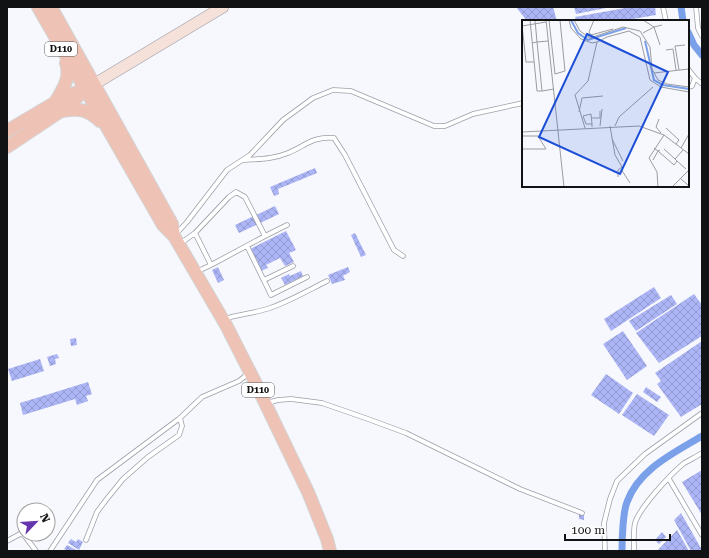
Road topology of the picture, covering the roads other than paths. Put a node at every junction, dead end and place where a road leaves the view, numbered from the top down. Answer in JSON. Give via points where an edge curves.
{"nodes":[{"id":1,"x":38,"y":7,"type":"edge"},
{"id":2,"x":51,"y":7,"type":"edge"},
{"id":3,"x":223,"y":7,"type":"edge"},
{"id":4,"x":663,"y":7,"type":"edge"},
{"id":5,"x":696,"y":7,"type":"edge"},
{"id":6,"x":666,"y":20,"type":"edge"},
{"id":7,"x":702,"y":36,"type":"edge"},
{"id":8,"x":64,"y":54,"type":"junction"},
{"id":9,"x":689,"y":70,"type":"edge"},
{"id":10,"x":695,"y":78,"type":"junction"},
{"id":11,"x":702,"y":84,"type":"edge"},
{"id":12,"x":89,"y":87,"type":"junction"},
{"id":13,"x":689,"y":87,"type":"edge"},
{"id":14,"x":522,"y":103,"type":"edge"},
{"id":15,"x":58,"y":107,"type":"junction"},
{"id":16,"x":104,"y":124,"type":"junction"},
{"id":17,"x":7,"y":131,"type":"edge"},
{"id":18,"x":7,"y":147,"type":"edge"},
{"id":19,"x":244,"y":160,"type":"junction"},
{"id":20,"x":287,"y":225,"type":"dead end"},
{"id":21,"x":195,"y":233,"type":"junction"},
{"id":22,"x":265,"y":236,"type":"junction"},
{"id":23,"x":177,"y":240,"type":"junction"},
{"id":24,"x":246,"y":246,"type":"junction"},
{"id":25,"x":403,"y":256,"type":"dead end"},
{"id":26,"x":210,"y":265,"type":"junction"},
{"id":27,"x":293,"y":266,"type":"dead end"},
{"id":28,"x":196,"y":273,"type":"junction"},
{"id":29,"x":307,"y":277,"type":"dead end"},
{"id":30,"x":264,"y":280,"type":"junction"},
{"id":31,"x":327,"y":281,"type":"dead end"},
{"id":32,"x":222,"y":319,"type":"junction"},
{"id":33,"x":250,"y":373,"type":"junction"},
{"id":34,"x":265,"y":403,"type":"junction"},
{"id":35,"x":702,"y":413,"type":"edge"},
{"id":36,"x":180,"y":418,"type":"junction"},
{"id":37,"x":702,"y":454,"type":"edge"},
{"id":38,"x":669,"y":479,"type":"junction"},
{"id":39,"x":582,"y":513,"type":"dead end"},
{"id":40,"x":702,"y":535,"type":"edge"},
{"id":41,"x":86,"y":540,"type":"dead end"},
{"id":42,"x":7,"y":541,"type":"edge"},
{"id":43,"x":36,"y":551,"type":"edge"},
{"id":44,"x":50,"y":551,"type":"edge"},
{"id":45,"x":330,"y":551,"type":"edge"},
{"id":46,"x":605,"y":551,"type":"edge"},
{"id":47,"x":634,"y":551,"type":"edge"}],
"edges":[{"from":1,"to":8,"type":"main road","number":"D110"},
{"from":2,"to":12,"type":"main road","number":"D110"},
{"from":3,"to":12,"type":"main road"},
{"from":4,"to":6,"type":"lane"},
{"from":5,"to":7,"type":"lane","via":[[698,28]]},
{"from":8,"to":12,"type":"main road","number":"D110"},
{"from":8,"to":15,"type":"main road","via":[[68,68]]},
{"from":9,"to":10,"type":"lane"},
{"from":10,"to":11,"type":"lane"},
{"from":10,"to":13,"type":"lane","via":[[692,86]]},
{"from":12,"to":15,"type":"main road","via":[[70,106]]},
{"from":12,"to":16,"type":"main road","number":"D110"},
{"from":12,"to":23,"type":"main road","number":"D110","via":[[172,224]]},
{"from":14,"to":19,"type":"lane","via":[[474,114],[445,126],[434,126],[350,91],[333,90],[313,98],[282,120]]},
{"from":15,"to":16,"type":"main road","via":[[90,112]]},
{"from":15,"to":17,"type":"main road"},
{"from":15,"to":18,"type":"main road"},
{"from":16,"to":23,"type":"main road","number":"D110","via":[[163,225]]},
{"from":19,"to":23,"type":"lane","via":[[227,170]]},
{"from":19,"to":25,"type":"lane","via":[[287,154],[323,137],[334,138],[394,250]]},
{"from":20,"to":22,"type":"lane"},
{"from":21,"to":22,"type":"lane","via":[[236,192],[245,197]]},
{"from":21,"to":23,"type":"lane"},
{"from":21,"to":26,"type":"lane"},
{"from":22,"to":24,"type":"lane"},
{"from":23,"to":28,"type":"main road","number":"D110"},
{"from":24,"to":26,"type":"lane"},
{"from":24,"to":30,"type":"lane"},
{"from":26,"to":28,"type":"lane"},
{"from":27,"to":30,"type":"lane"},
{"from":28,"to":32,"type":"main road","number":"D110"},
{"from":29,"to":30,"type":"lane","via":[[271,295]]},
{"from":31,"to":32,"type":"lane","via":[[272,307]]},
{"from":32,"to":33,"type":"main road","number":"D110"},
{"from":33,"to":34,"type":"main road","number":"D110"},
{"from":33,"to":36,"type":"lane","via":[[202,398]]},
{"from":34,"to":39,"type":"lane","via":[[291,399],[322,403],[406,433],[520,489]]},
{"from":34,"to":45,"type":"main road","number":"D110","via":[[308,492]]},
{"from":35,"to":46,"type":"lane","via":[[645,454],[617,481],[604,523]]},
{"from":36,"to":41,"type":"lane","via":[[182,426],[179,435],[123,479],[97,512]]},
{"from":36,"to":44,"type":"lane","via":[[97,480]]},
{"from":37,"to":38,"type":"lane","via":[[683,465]]},
{"from":38,"to":40,"type":"lane"},
{"from":38,"to":47,"type":"lane","via":[[640,513],[634,530]]},
{"from":42,"to":43,"type":"lane","via":[[20,534],[24,535]]}]}
